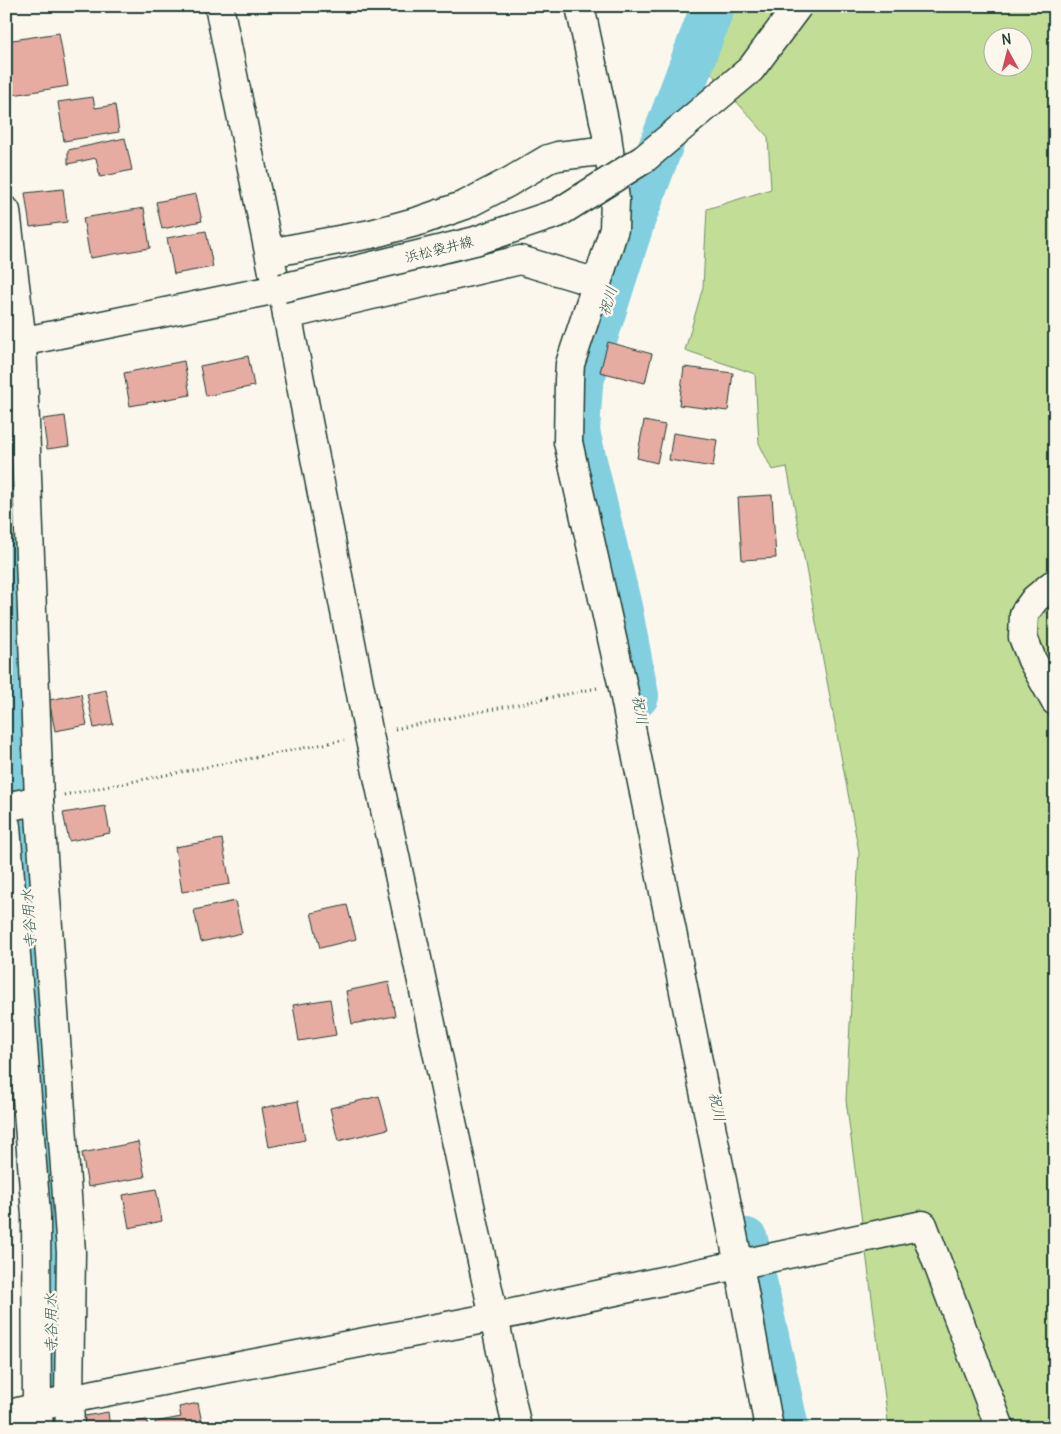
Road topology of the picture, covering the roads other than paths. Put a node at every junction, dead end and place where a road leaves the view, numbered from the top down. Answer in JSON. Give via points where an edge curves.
{"nodes":[{"id":1,"x":219,"y":6,"type":"edge"},
{"id":2,"x":580,"y":6,"type":"edge"},
{"id":3,"x":798,"y":6,"type":"edge"},
{"id":4,"x":609,"y":150,"type":"junction"},
{"id":5,"x":6,"y":211,"type":"edge"},
{"id":6,"x":269,"y":253,"type":"junction"},
{"id":7,"x":597,"y":284,"type":"junction"},
{"id":8,"x":279,"y":289,"type":"junction"},
{"id":9,"x":287,"y":315,"type":"junction"},
{"id":10,"x":14,"y":343,"type":"edge"},
{"id":11,"x":1055,"y":584,"type":"edge"},
{"id":12,"x":1055,"y":701,"type":"edge"},
{"id":13,"x":38,"y":800,"type":"junction"},
{"id":14,"x":6,"y":807,"type":"edge"},
{"id":15,"x":6,"y":826,"type":"edge"},
{"id":16,"x":739,"y":1265,"type":"junction"},
{"id":17,"x":494,"y":1317,"type":"junction"},
{"id":18,"x":69,"y":1399,"type":"junction"},
{"id":19,"x":6,"y":1415,"type":"edge"},
{"id":20,"x":38,"y":1418,"type":"edge"},
{"id":21,"x":70,"y":1428,"type":"edge"},
{"id":22,"x":517,"y":1428,"type":"edge"},
{"id":23,"x":769,"y":1428,"type":"edge"},
{"id":24,"x":1000,"y":1428,"type":"edge"}],
"edges":[{"from":1,"to":6,"type":"street"},
{"from":2,"to":4,"type":"street"},
{"from":3,"to":8,"type":"street","name":"浜松袋井線","bridge":true,"via":[[751,69],[644,159],[558,213],[475,241]]},
{"from":4,"to":6,"type":"street","via":[[548,159],[466,205],[419,221],[371,234]]},
{"from":4,"to":7,"type":"street","via":[[615,200],[614,229]]},
{"from":5,"to":10,"type":"street"},
{"from":6,"to":8,"type":"street"},
{"from":7,"to":9,"type":"street","via":[[520,260]]},
{"from":7,"to":16,"type":"street","via":[[570,364],[568,442],[622,683]]},
{"from":8,"to":9,"type":"street"},
{"from":8,"to":10,"type":"street","name":"浜松袋井線"},
{"from":9,"to":17,"type":"street","via":[[369,735]]},
{"from":10,"to":13,"type":"street"},
{"from":11,"to":12,"type":"street","via":[[1035,599],[1024,614],[1023,637]]},
{"from":13,"to":14,"type":"street"},
{"from":13,"to":18,"type":"street","via":[[71,1252]]},
{"from":15,"to":20,"type":"street","via":[[36,1215]]},
{"from":16,"to":17,"type":"street"},
{"from":16,"to":23,"type":"street"},
{"from":16,"to":24,"type":"street","via":[[923,1225]]},
{"from":17,"to":18,"type":"street"},
{"from":17,"to":22,"type":"street"},
{"from":18,"to":20,"type":"street"},
{"from":18,"to":21,"type":"street"},
{"from":19,"to":20,"type":"street"}]}
